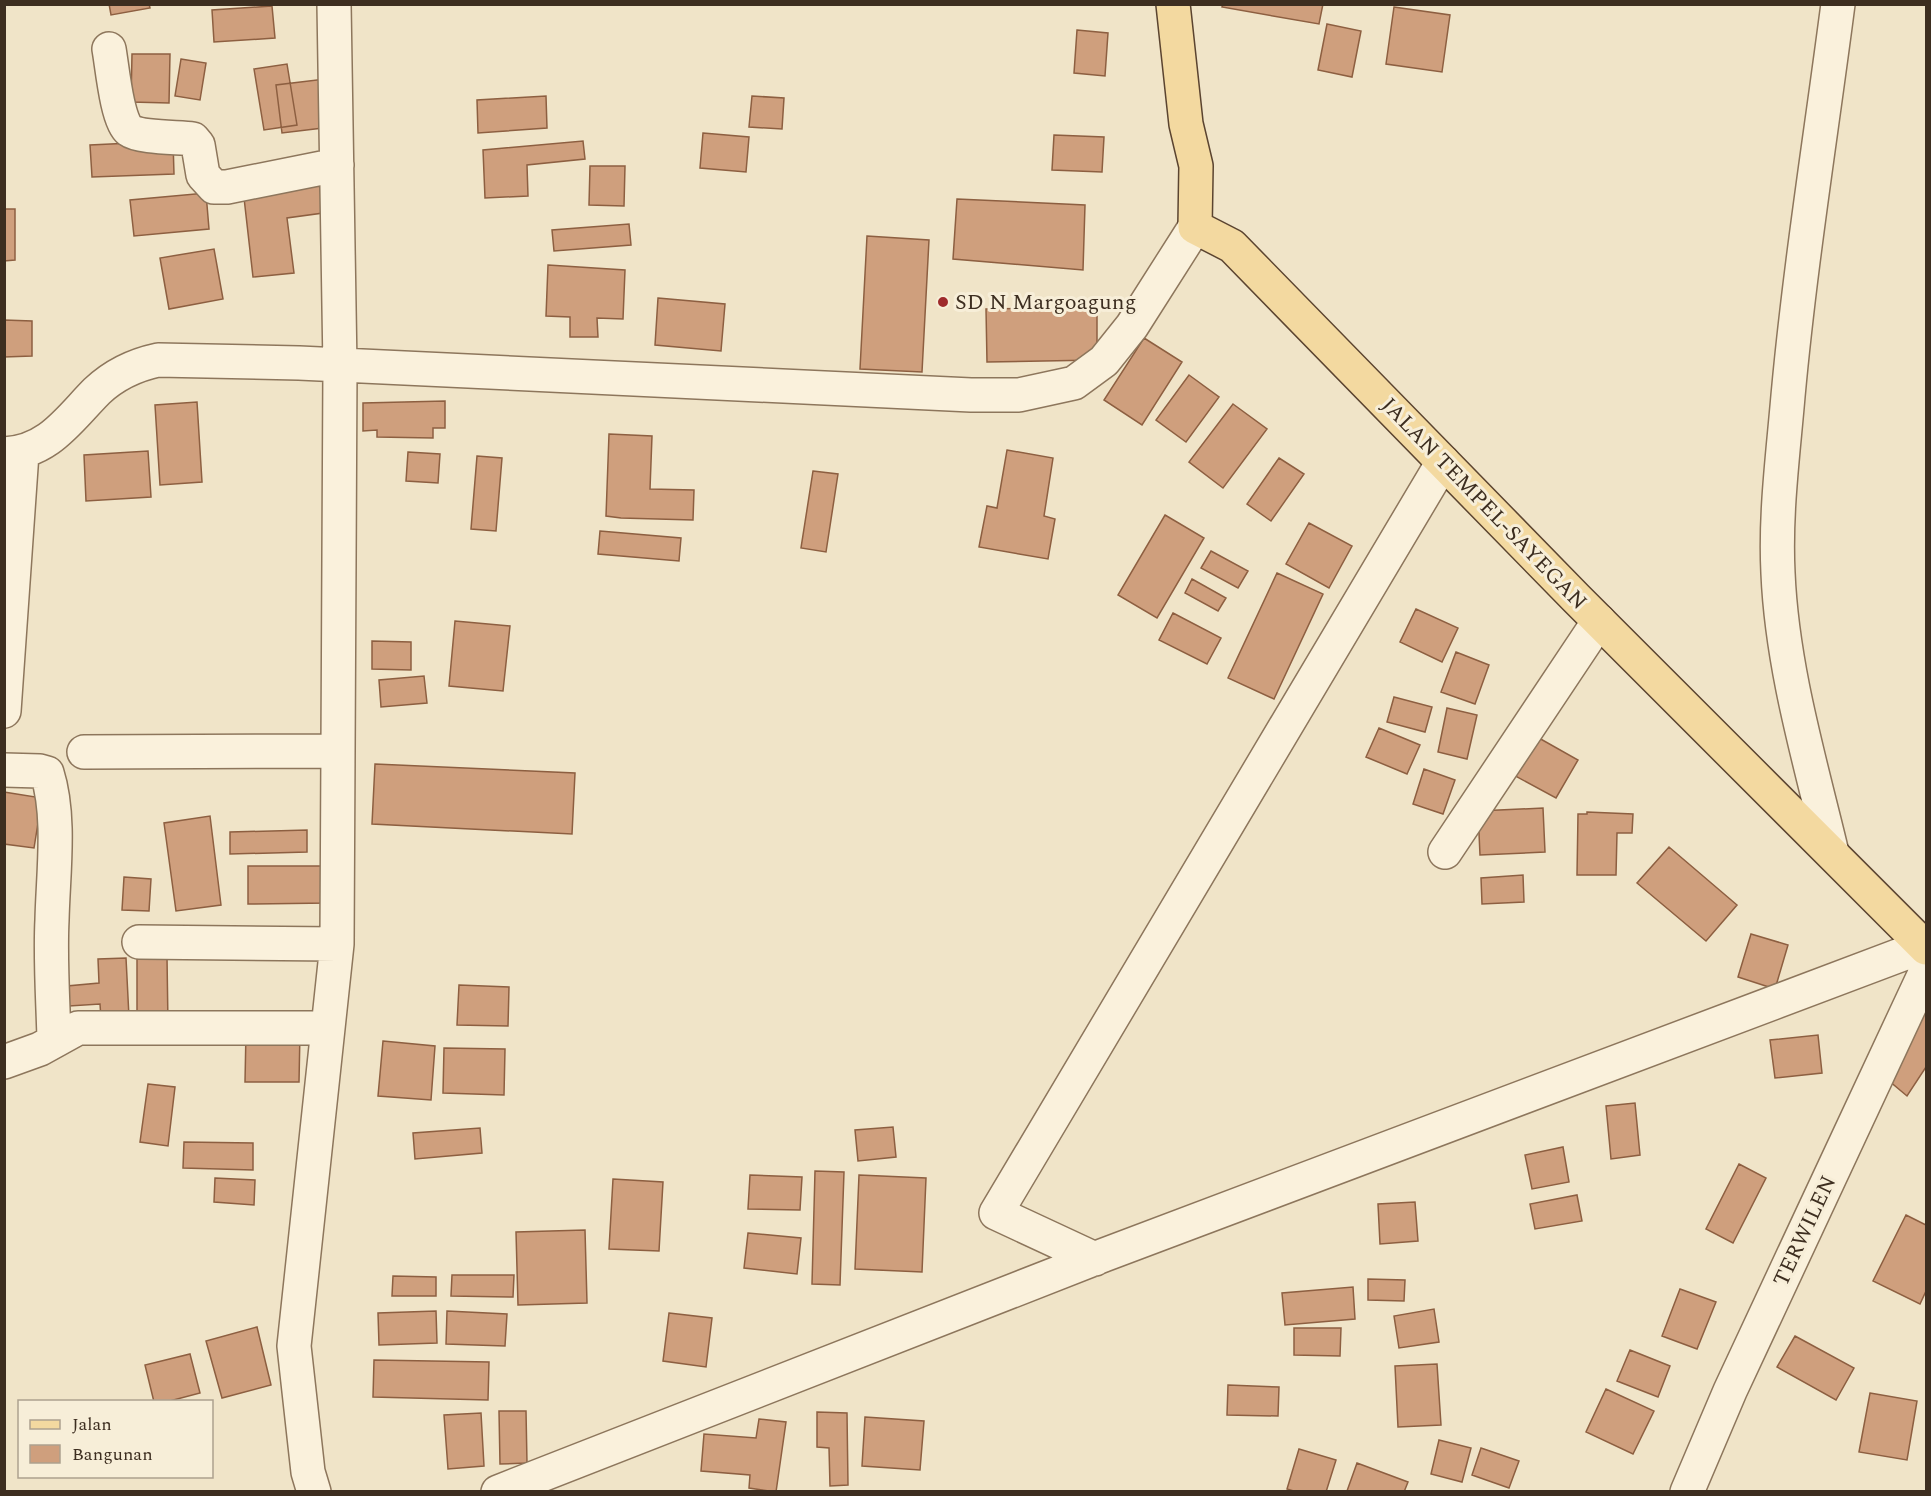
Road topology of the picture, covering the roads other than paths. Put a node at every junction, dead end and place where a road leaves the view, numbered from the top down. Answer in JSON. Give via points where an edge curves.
{"nodes":[{"id":1,"x":334,"y":4,"type":"edge"},
{"id":2,"x":1173,"y":4,"type":"edge"},
{"id":3,"x":1838,"y":4,"type":"edge"},
{"id":4,"x":109,"y":49,"type":"dead end"},
{"id":5,"x":337,"y":165,"type":"junction"},
{"id":6,"x":1195,"y":227,"type":"junction"},
{"id":7,"x":340,"y":366,"type":"junction"},
{"id":8,"x":13,"y":453,"type":"edge"},
{"id":9,"x":1443,"y":462,"type":"junction"},
{"id":10,"x":1599,"y":621,"type":"junction"},
{"id":11,"x":4,"y":711,"type":"edge"},
{"id":12,"x":338,"y":751,"type":"junction"},
{"id":13,"x":84,"y":752,"type":"dead end"},
{"id":14,"x":4,"y":770,"type":"edge"},
{"id":15,"x":1445,"y":852,"type":"dead end"},
{"id":16,"x":1832,"y":853,"type":"junction"},
{"id":17,"x":139,"y":942,"type":"dead end"},
{"id":18,"x":336,"y":944,"type":"junction"},
{"id":19,"x":1926,"y":955,"type":"edge"},
{"id":20,"x":328,"y":1028,"type":"junction"},
{"id":21,"x":54,"y":1039,"type":"junction"},
{"id":22,"x":4,"y":1062,"type":"edge"},
{"id":23,"x":1095,"y":1259,"type":"junction"},
{"id":24,"x":314,"y":1491,"type":"edge"},
{"id":25,"x":498,"y":1491,"type":"edge"},
{"id":26,"x":1687,"y":1491,"type":"edge"}],
"edges":[{"from":1,"to":5,"type":"street"},
{"from":2,"to":6,"type":"main road","via":[[1186,124],[1196,166]]},
{"from":3,"to":16,"type":"street","via":[[1793,345],[1777,519],[1781,621],[1788,666]]},
{"from":4,"to":5,"type":"street","via":[[125,125],[140,134],[193,139],[198,145],[203,175],[214,187]]},
{"from":5,"to":7,"type":"street"},
{"from":6,"to":7,"type":"street","via":[[1132,326],[1104,361],[1074,384],[1019,395]]},
{"from":6,"to":9,"type":"main road","name":"JALAN TEMPEL-SAYEGAN","via":[[1232,246]]},
{"from":7,"to":8,"type":"street","via":[[158,360],[137,364],[98,390],[66,426],[45,442]]},
{"from":7,"to":12,"type":"street"},
{"from":8,"to":11,"type":"street"},
{"from":9,"to":10,"type":"main road","name":"JALAN TEMPEL-SAYEGAN"},
{"from":9,"to":23,"type":"street","via":[[996,1213]]},
{"from":10,"to":15,"type":"street"},
{"from":10,"to":16,"type":"main road","name":"JALAN TEMPEL-SAYEGAN"},
{"from":12,"to":13,"type":"street"},
{"from":12,"to":18,"type":"street"},
{"from":14,"to":21,"type":"street","via":[[40,771],[46,773],[50,782],[55,860]]},
{"from":16,"to":19,"type":"main road","name":"JALAN TEMPEL-SAYEGAN"},
{"from":17,"to":18,"type":"street"},
{"from":18,"to":20,"type":"street"},
{"from":19,"to":23,"type":"street"},
{"from":19,"to":26,"type":"street","name":"TERWILEN"},
{"from":20,"to":21,"type":"street","via":[[78,1029]]},
{"from":20,"to":24,"type":"street","via":[[294,1346],[308,1472]]},
{"from":21,"to":22,"type":"street","via":[[40,1049]]},
{"from":23,"to":25,"type":"street"}]}
